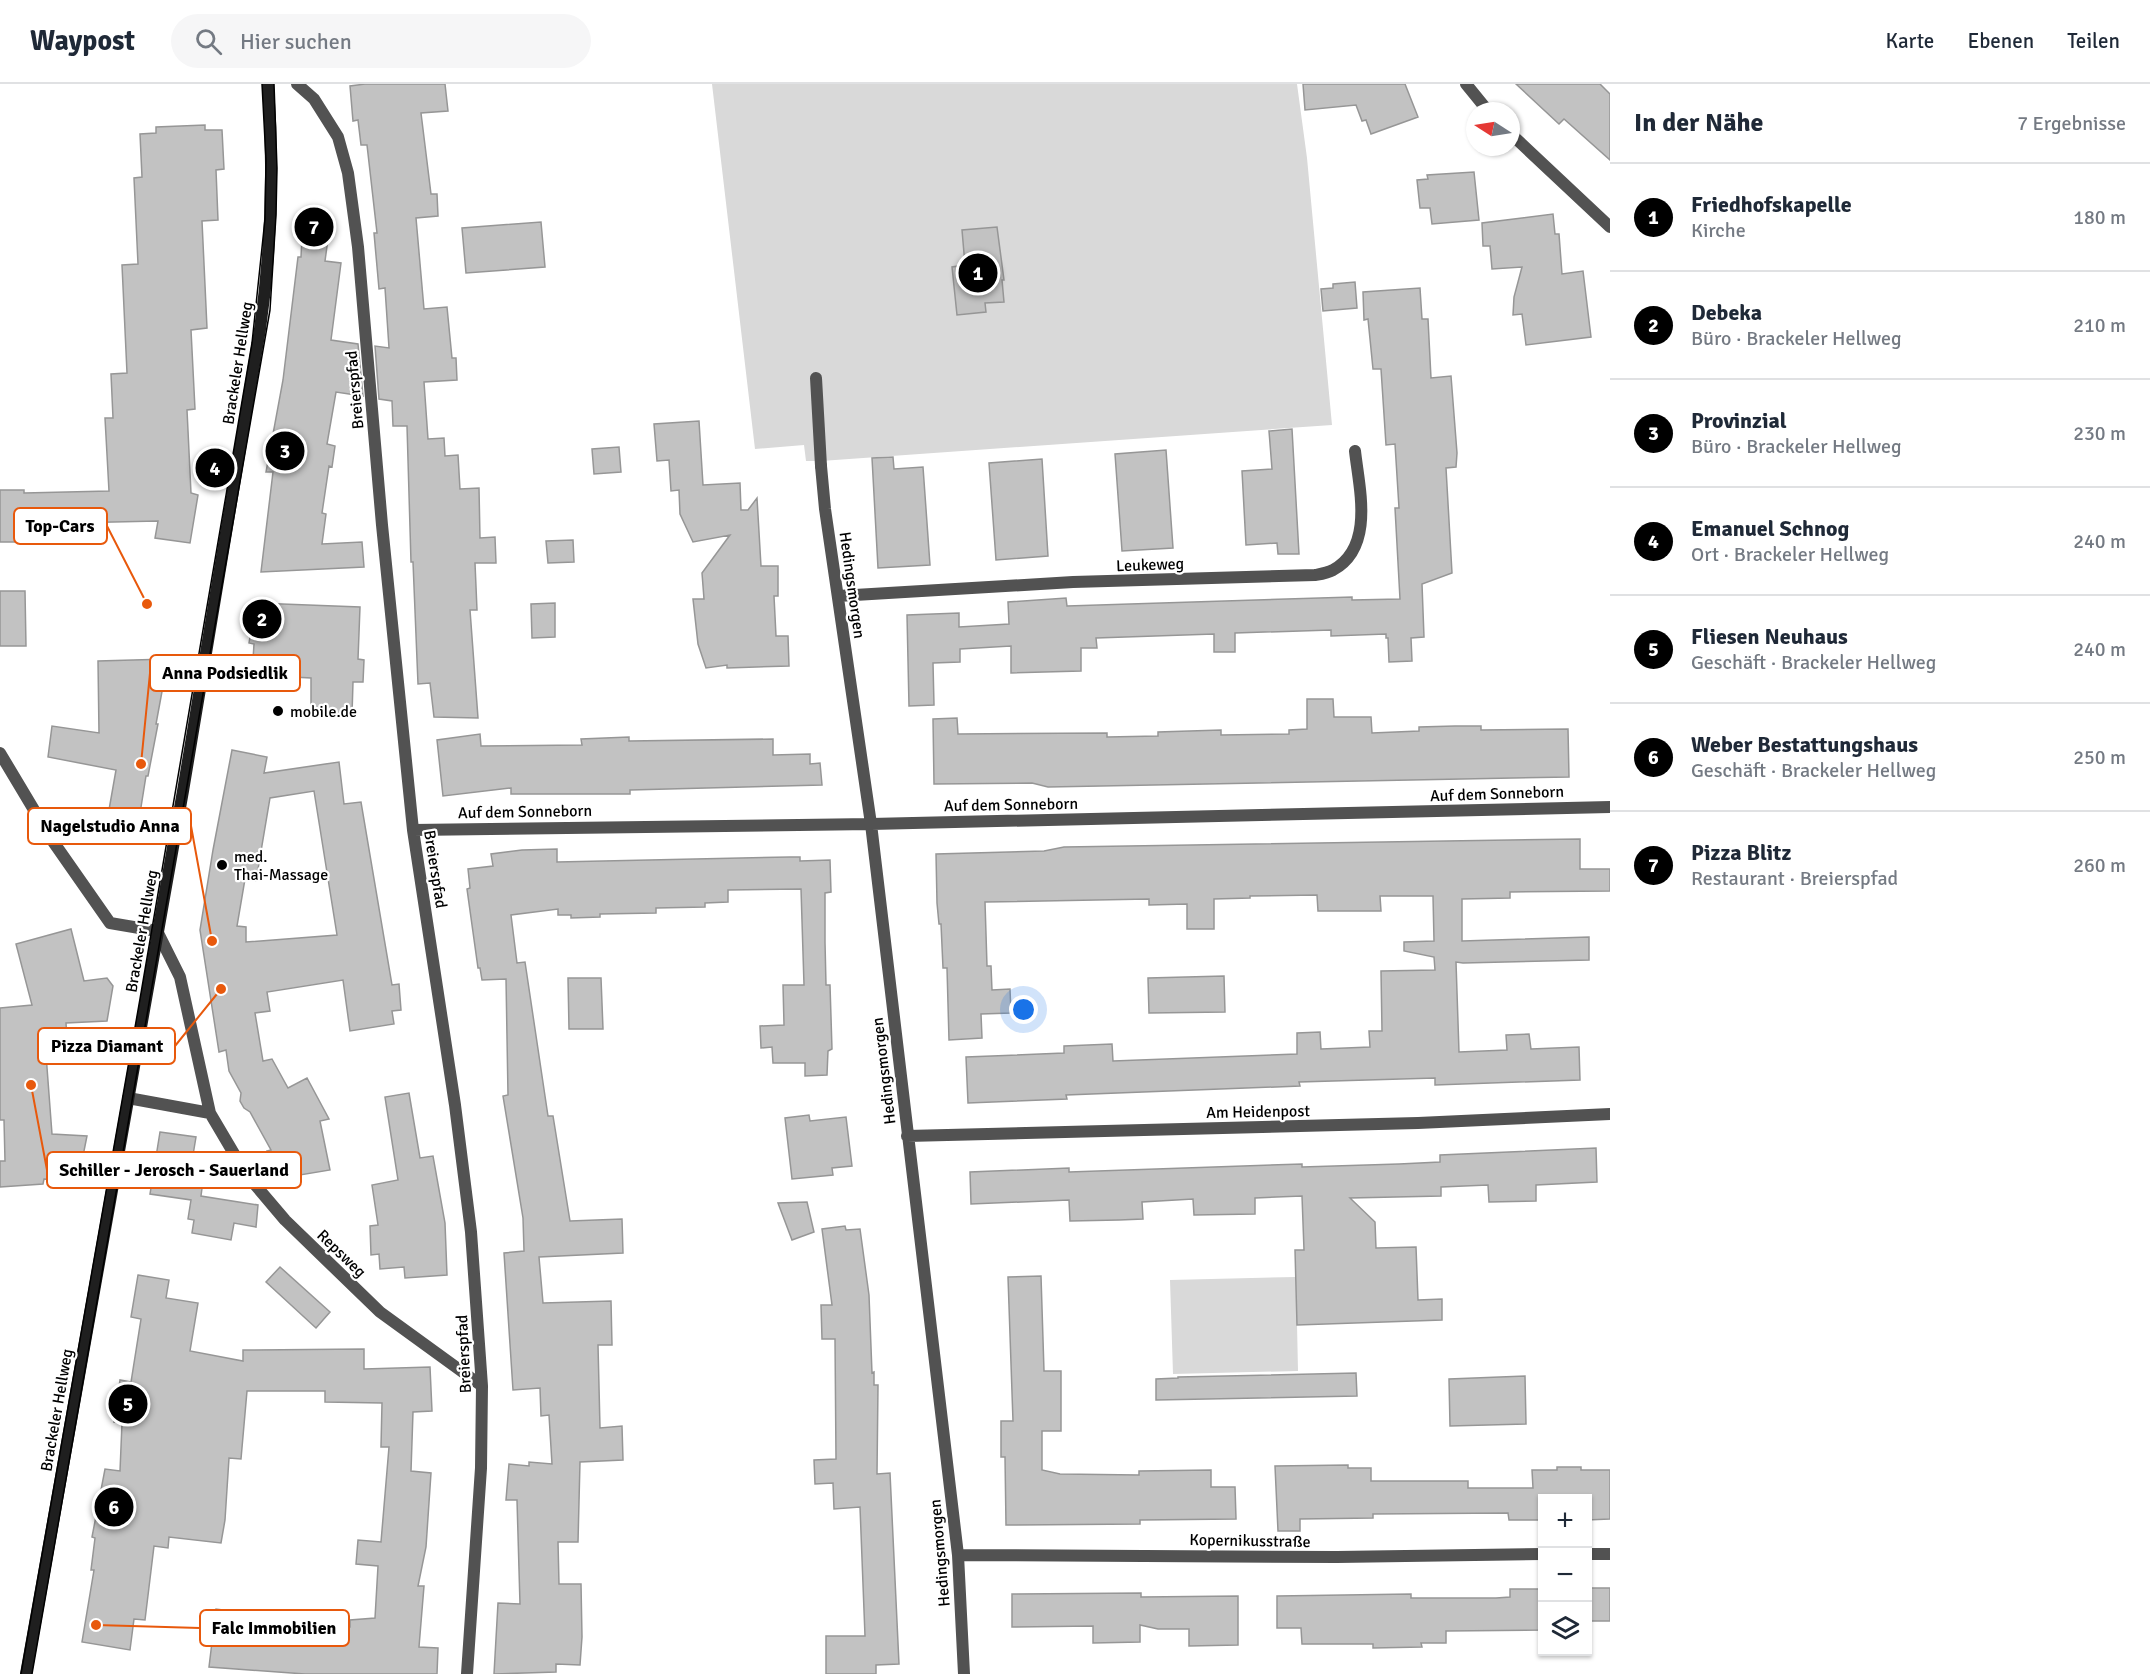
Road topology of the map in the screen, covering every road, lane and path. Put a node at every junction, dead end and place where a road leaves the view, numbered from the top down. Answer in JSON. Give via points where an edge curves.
{"nodes":[{"id":1,"x":268,"y":84,"type":"edge"},
{"id":2,"x":297,"y":84,"type":"edge"},
{"id":3,"x":1466,"y":84,"type":"edge"},
{"id":4,"x":1481,"y":102,"type":"edge"},
{"id":5,"x":1520,"y":142,"type":"edge"},
{"id":6,"x":1610,"y":227,"type":"edge"},
{"id":7,"x":816,"y":378,"type":"dead end"},
{"id":8,"x":1355,"y":451,"type":"dead end"},
{"id":9,"x":838,"y":596,"type":"junction"},
{"id":10,"x":0,"y":753,"type":"edge"},
{"id":11,"x":1610,"y":807,"type":"edge"},
{"id":12,"x":871,"y":824,"type":"junction"},
{"id":13,"x":413,"y":830,"type":"junction"},
{"id":14,"x":158,"y":932,"type":"junction"},
{"id":15,"x":128,"y":1098,"type":"junction"},
{"id":16,"x":210,"y":1113,"type":"junction"},
{"id":17,"x":1610,"y":1114,"type":"edge"},
{"id":18,"x":907,"y":1136,"type":"junction"},
{"id":19,"x":482,"y":1386,"type":"junction"},
{"id":20,"x":1538,"y":1554,"type":"edge"},
{"id":21,"x":1592,"y":1554,"type":"edge"},
{"id":22,"x":1610,"y":1554,"type":"edge"},
{"id":23,"x":958,"y":1555,"type":"junction"},
{"id":24,"x":26,"y":1674,"type":"edge"},
{"id":25,"x":466,"y":1674,"type":"edge"},
{"id":26,"x":964,"y":1674,"type":"edge"}],
"edges":[{"from":1,"to":14,"type":"main road","name":"Brackeler Hellweg","via":[[273,154],[267,277]]},
{"from":2,"to":13,"type":"street","name":"Breierspfad","via":[[314,99],[338,137],[348,173]]},
{"from":3,"to":4,"type":"street"},
{"from":5,"to":6,"type":"street"},
{"from":7,"to":9,"type":"street","name":"Hedingsmorgen","via":[[825,509]]},
{"from":8,"to":9,"type":"street","name":"Leukeweg","via":[[1362,517],[1358,539],[1348,557],[1333,570],[1315,575],[1073,582]]},
{"from":9,"to":12,"type":"street","name":"Hedingsmorgen"},
{"from":10,"to":14,"type":"street","via":[[52,840],[110,923]]},
{"from":11,"to":12,"type":"street","name":"Auf dem Sonneborn"},
{"from":12,"to":13,"type":"street","name":"Auf dem Sonneborn"},
{"from":12,"to":18,"type":"street","name":"Hedingsmorgen"},
{"from":13,"to":19,"type":"street","name":"Breierspfad","via":[[457,1116],[471,1232]]},
{"from":14,"to":15,"type":"main road","name":"Brackeler Hellweg"},
{"from":14,"to":16,"type":"street","name":"Repsweg","via":[[180,977]]},
{"from":15,"to":16,"type":"street"},
{"from":15,"to":24,"type":"main road","name":"Brackeler Hellweg"},
{"from":16,"to":19,"type":"street","name":"Repsweg","via":[[246,1174],[285,1220],[380,1312]]},
{"from":17,"to":18,"type":"street","name":"Am Heidenpost"},
{"from":18,"to":23,"type":"street","name":"Hedingsmorgen"},
{"from":19,"to":25,"type":"street","name":"Breierspfad","via":[[481,1468]]},
{"from":20,"to":23,"type":"street","name":"Kopernikusstraße"},
{"from":21,"to":22,"type":"street"},
{"from":23,"to":26,"type":"street","name":"Hedingsmorgen"}]}
